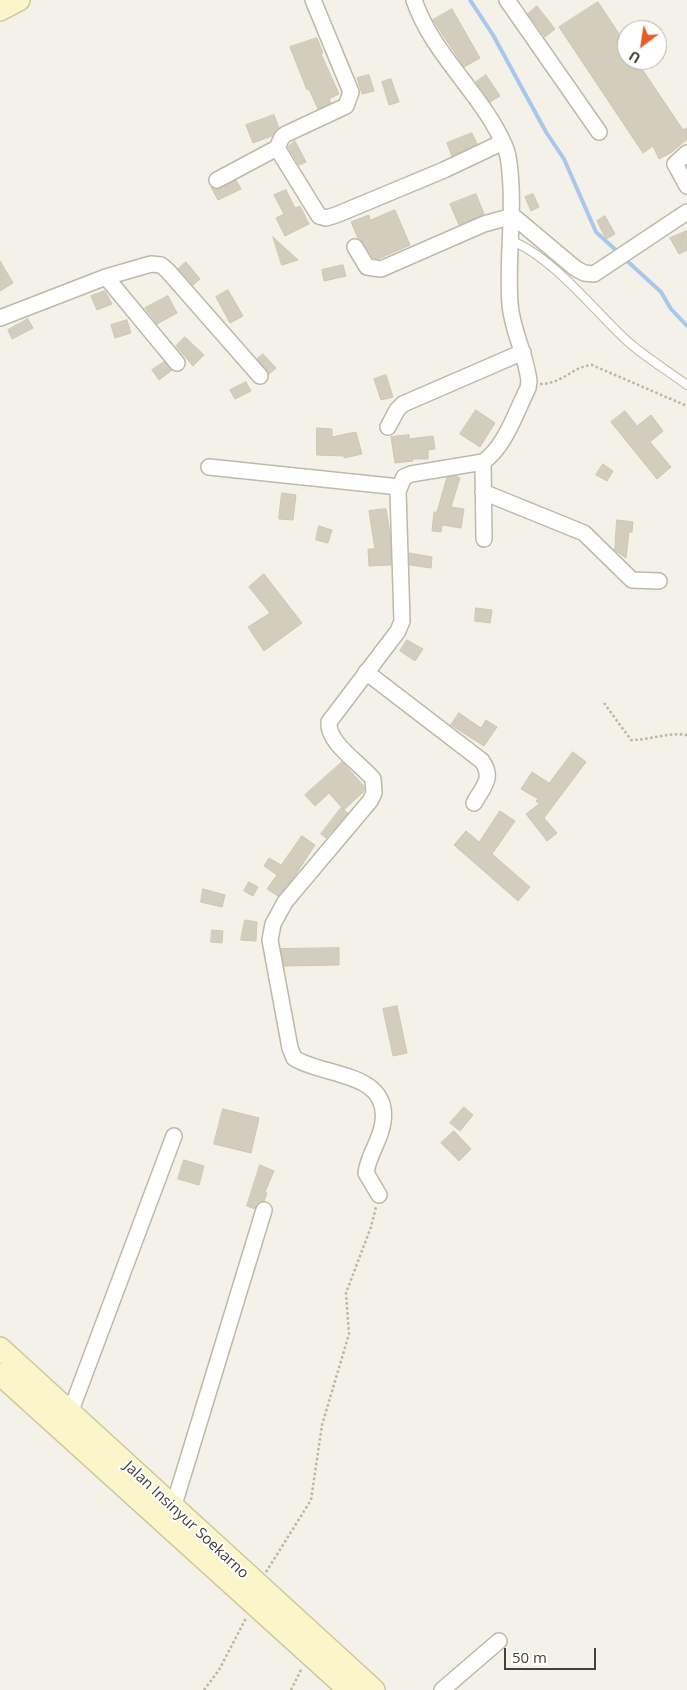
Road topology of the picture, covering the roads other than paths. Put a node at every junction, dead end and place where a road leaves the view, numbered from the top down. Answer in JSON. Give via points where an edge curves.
{"nodes":[{"id":1,"x":19,"y":0,"type":"edge"},
{"id":2,"x":313,"y":0,"type":"edge"},
{"id":3,"x":414,"y":0,"type":"edge"},
{"id":4,"x":507,"y":0,"type":"edge"},
{"id":5,"x":0,"y":10,"type":"edge"},
{"id":6,"x":599,"y":132,"type":"dead end"},
{"id":7,"x":503,"y":142,"type":"junction"},
{"id":8,"x":277,"y":148,"type":"junction"},
{"id":9,"x":687,"y":153,"type":"edge"},
{"id":10,"x":218,"y":180,"type":"dead end"},
{"id":11,"x":687,"y":186,"type":"edge"},
{"id":12,"x":687,"y":212,"type":"edge"},
{"id":13,"x":513,"y":216,"type":"junction"},
{"id":14,"x":512,"y":241,"type":"junction"},
{"id":15,"x":355,"y":247,"type":"dead end"},
{"id":16,"x":106,"y":277,"type":"junction"},
{"id":17,"x":0,"y":318,"type":"edge"},
{"id":18,"x":522,"y":352,"type":"junction"},
{"id":19,"x":177,"y":362,"type":"dead end"},
{"id":20,"x":260,"y":376,"type":"dead end"},
{"id":21,"x":687,"y":385,"type":"edge"},
{"id":22,"x":388,"y":427,"type":"dead end"},
{"id":23,"x":483,"y":462,"type":"junction"},
{"id":24,"x":210,"y":468,"type":"dead end"},
{"id":25,"x":399,"y":487,"type":"junction"},
{"id":26,"x":483,"y":492,"type":"junction"},
{"id":27,"x":484,"y":539,"type":"dead end"},
{"id":28,"x":659,"y":581,"type":"dead end"},
{"id":29,"x":366,"y":672,"type":"junction"},
{"id":30,"x":474,"y":803,"type":"dead end"},
{"id":31,"x":174,"y":1136,"type":"dead end"},
{"id":32,"x":378,"y":1195,"type":"road end"},
{"id":33,"x":264,"y":1210,"type":"dead end"},
{"id":34,"x":0,"y":1348,"type":"edge"},
{"id":35,"x":0,"y":1374,"type":"edge"},
{"id":36,"x":70,"y":1413,"type":"junction"},
{"id":37,"x":173,"y":1508,"type":"junction"},
{"id":38,"x":261,"y":1599,"type":"junction"},
{"id":39,"x":499,"y":1641,"type":"dead end"},
{"id":40,"x":349,"y":1690,"type":"edge"},
{"id":41,"x":374,"y":1690,"type":"edge"},
{"id":42,"x":442,"y":1690,"type":"edge"}],
"edges":[{"from":1,"to":5,"type":"main road"},
{"from":2,"to":8,"type":"street","via":[[351,92],[350,98],[346,106],[286,134]]},
{"from":3,"to":7,"type":"street","via":[[441,51]]},
{"from":4,"to":6,"type":"street"},
{"from":7,"to":8,"type":"street","via":[[326,218],[313,209]]},
{"from":7,"to":13,"type":"street","via":[[510,165]]},
{"from":8,"to":10,"type":"street"},
{"from":9,"to":11,"type":"street","via":[[675,164]]},
{"from":12,"to":13,"type":"street","via":[[594,274],[584,273]]},
{"from":13,"to":14,"type":"street"},
{"from":13,"to":15,"type":"street","via":[[484,224],[381,269],[367,267]]},
{"from":14,"to":18,"type":"street","via":[[511,319]]},
{"from":14,"to":21,"type":"lane","via":[[527,247],[627,341]]},
{"from":16,"to":17,"type":"street"},
{"from":16,"to":19,"type":"street"},
{"from":16,"to":20,"type":"street","via":[[150,264],[161,265]]},
{"from":18,"to":22,"type":"street","via":[[403,404]]},
{"from":18,"to":23,"type":"street","via":[[528,388],[495,452]]},
{"from":23,"to":25,"type":"street","via":[[411,474]]},
{"from":23,"to":26,"type":"street"},
{"from":24,"to":25,"type":"street"},
{"from":25,"to":29,"type":"street","via":[[402,621]]},
{"from":26,"to":27,"type":"street"},
{"from":26,"to":28,"type":"street","via":[[584,534],[632,580]]},
{"from":29,"to":30,"type":"street","via":[[482,761],[488,778]]},
{"from":29,"to":32,"type":"street","via":[[331,716],[328,728],[333,739],[373,779],[373,797],[286,902],[273,924],[270,940],[294,1058],[363,1081],[381,1102],[383,1125],[366,1173]]},
{"from":31,"to":36,"type":"street"},
{"from":33,"to":37,"type":"street"},
{"from":34,"to":36,"type":"main road","name":"Jalan Insinyur Soekarno"},
{"from":35,"to":38,"type":"main road","name":"Jalan Insinyur Soekarno"},
{"from":36,"to":37,"type":"main road","name":"Jalan Insinyur Soekarno"},
{"from":37,"to":38,"type":"main road","name":"Jalan Insinyur Soekarno"},
{"from":38,"to":40,"type":"main road","name":"Jalan Insinyur Soekarno","via":[[309,1654]]},
{"from":38,"to":41,"type":"main road","name":"Jalan Insinyur Soekarno"},
{"from":39,"to":42,"type":"street"}]}
